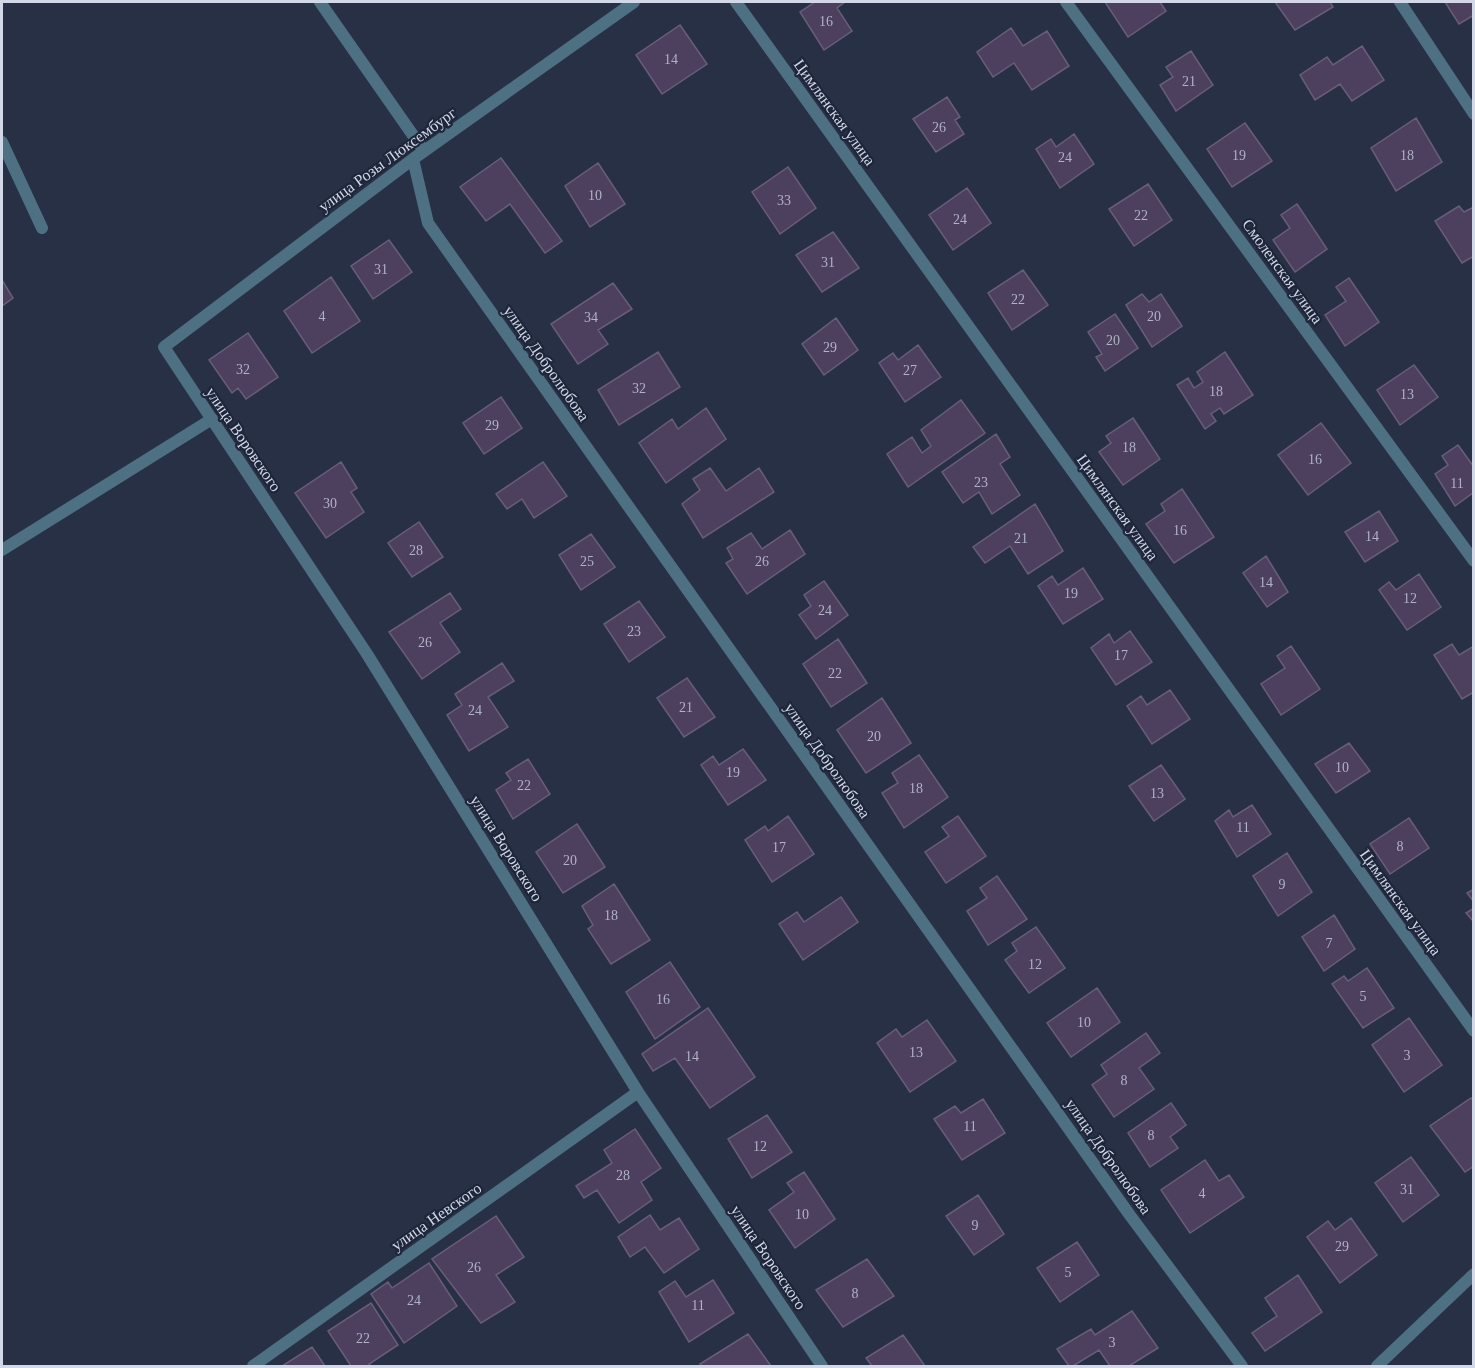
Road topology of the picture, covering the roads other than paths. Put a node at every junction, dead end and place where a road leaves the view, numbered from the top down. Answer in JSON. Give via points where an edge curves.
{"nodes":[{"id":1,"x":320,"y":2,"type":"edge"},
{"id":2,"x":634,"y":2,"type":"edge"},
{"id":3,"x":736,"y":2,"type":"edge"},
{"id":4,"x":1066,"y":2,"type":"edge"},
{"id":5,"x":1400,"y":2,"type":"edge"},
{"id":6,"x":1473,"y":114,"type":"edge"},
{"id":7,"x":2,"y":142,"type":"edge"},
{"id":8,"x":424,"y":151,"type":"junction"},
{"id":9,"x":412,"y":159,"type":"junction"},
{"id":10,"x":42,"y":228,"type":"dead end"},
{"id":11,"x":164,"y":347,"type":"joint"},
{"id":12,"x":212,"y":419,"type":"junction"},
{"id":13,"x":2,"y":550,"type":"edge"},
{"id":14,"x":1473,"y":561,"type":"edge"},
{"id":15,"x":1473,"y":1031,"type":"edge"},
{"id":16,"x":639,"y":1092,"type":"junction"},
{"id":17,"x":1473,"y":1275,"type":"edge"},
{"id":18,"x":253,"y":1366,"type":"edge"},
{"id":19,"x":822,"y":1366,"type":"edge"},
{"id":20,"x":1242,"y":1366,"type":"edge"},
{"id":21,"x":1377,"y":1366,"type":"edge"}],
"edges":[{"from":1,"to":8,"type":"street"},
{"from":2,"to":8,"type":"street","name":"улица Розы Люксембург"},
{"from":3,"to":15,"type":"street","name":"Цимлянская улица"},
{"from":4,"to":14,"type":"street","name":"Смоленская улица"},
{"from":5,"to":6,"type":"street"},
{"from":7,"to":10,"type":"street"},
{"from":8,"to":9,"type":"street","name":"улица Розы Люксембург"},
{"from":9,"to":11,"type":"street","name":"улица Розы Люксембург"},
{"from":9,"to":20,"type":"street","name":"улица Добролюбова","via":[[428,223],[1129,1214]]},
{"from":11,"to":12,"type":"street","name":"улица Воровского"},
{"from":12,"to":13,"type":"street"},
{"from":12,"to":16,"type":"street","name":"улица Воровского","via":[[367,654]]},
{"from":16,"to":18,"type":"street","name":"улица Невского"},
{"from":16,"to":19,"type":"street","name":"улица Воровского"},
{"from":17,"to":21,"type":"street"}]}
